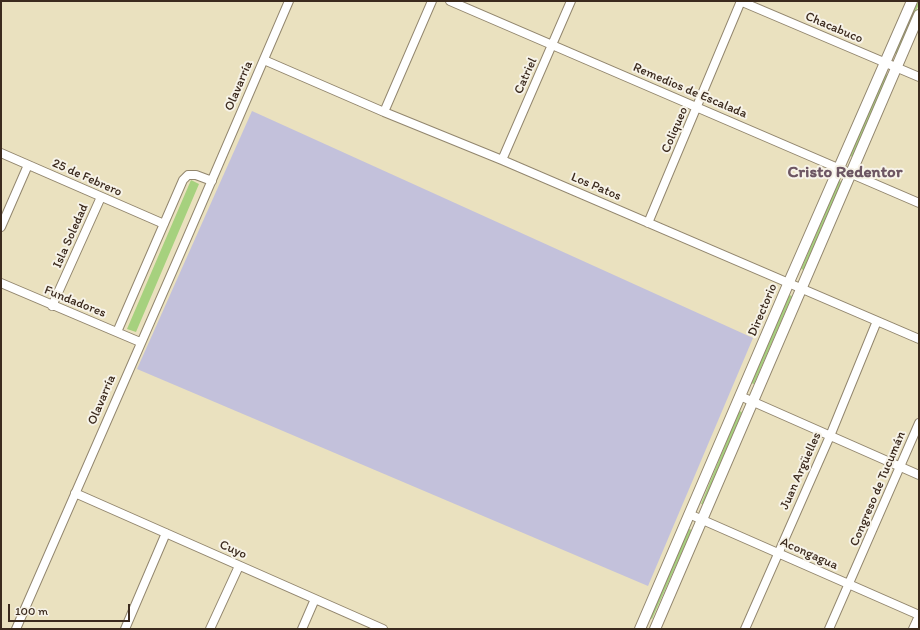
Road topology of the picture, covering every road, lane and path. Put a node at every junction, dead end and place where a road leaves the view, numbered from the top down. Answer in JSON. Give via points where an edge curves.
{"nodes":[{"id":1,"x":289,"y":1,"type":"edge"},
{"id":2,"x":432,"y":1,"type":"edge"},
{"id":3,"x":450,"y":1,"type":"edge"},
{"id":4,"x":572,"y":1,"type":"edge"},
{"id":5,"x":741,"y":1,"type":"edge"},
{"id":6,"x":912,"y":1,"type":"edge"},
{"id":7,"x":919,"y":15,"type":"edge"},
{"id":8,"x":552,"y":45,"type":"junction"},
{"id":9,"x":264,"y":60,"type":"junction"},
{"id":10,"x":884,"y":63,"type":"junction"},
{"id":11,"x":897,"y":68,"type":"junction"},
{"id":12,"x":919,"y":78,"type":"edge"},
{"id":13,"x":698,"y":107,"type":"junction"},
{"id":14,"x":384,"y":112,"type":"junction"},
{"id":15,"x":1,"y":153,"type":"edge"},
{"id":16,"x":502,"y":160,"type":"junction"},
{"id":17,"x":28,"y":164,"type":"junction"},
{"id":18,"x":838,"y":168,"type":"junction"},
{"id":19,"x":851,"y":174,"type":"junction"},
{"id":20,"x":212,"y":181,"type":"junction"},
{"id":21,"x":101,"y":197,"type":"junction"},
{"id":22,"x":919,"y":203,"type":"edge"},
{"id":23,"x":648,"y":223,"type":"junction"},
{"id":24,"x":164,"y":224,"type":"junction"},
{"id":25,"x":1,"y":227,"type":"edge"},
{"id":26,"x":789,"y":282,"type":"junction"},
{"id":27,"x":1,"y":283,"type":"edge"},
{"id":28,"x":802,"y":288,"type":"junction"},
{"id":29,"x":52,"y":306,"type":"junction"},
{"id":30,"x":877,"y":321,"type":"junction"},
{"id":31,"x":117,"y":332,"type":"junction"},
{"id":32,"x":919,"y":339,"type":"edge"},
{"id":33,"x":140,"y":342,"type":"junction"},
{"id":34,"x":740,"y":396,"type":"junction"},
{"id":35,"x":753,"y":402,"type":"junction"},
{"id":36,"x":919,"y":423,"type":"edge"},
{"id":37,"x":830,"y":436,"type":"junction"},
{"id":38,"x":900,"y":467,"type":"junction"},
{"id":39,"x":919,"y":475,"type":"edge"},
{"id":40,"x":75,"y":493,"type":"junction"},
{"id":41,"x":689,"y":514,"type":"junction"},
{"id":42,"x":702,"y":520,"type":"junction"},
{"id":43,"x":166,"y":533,"type":"junction"},
{"id":44,"x":778,"y":553,"type":"junction"},
{"id":45,"x":239,"y":566,"type":"junction"},
{"id":46,"x":849,"y":584,"type":"junction"},
{"id":47,"x":315,"y":599,"type":"junction"},
{"id":48,"x":919,"y":616,"type":"edge"},
{"id":49,"x":16,"y":629,"type":"edge"},
{"id":50,"x":125,"y":629,"type":"edge"},
{"id":51,"x":210,"y":629,"type":"edge"},
{"id":52,"x":302,"y":629,"type":"edge"},
{"id":53,"x":383,"y":629,"type":"edge"},
{"id":54,"x":640,"y":629,"type":"edge"},
{"id":55,"x":655,"y":629,"type":"edge"},
{"id":56,"x":745,"y":629,"type":"edge"},
{"id":57,"x":829,"y":629,"type":"edge"},
{"id":58,"x":913,"y":629,"type":"edge"}],
"edges":[{"from":1,"to":9,"type":"street","name":"Olavarría"},
{"from":2,"to":14,"type":"street"},
{"from":3,"to":8,"type":"street","name":"Remedios de Escalada"},
{"from":4,"to":8,"type":"street","name":"Catriel"},
{"from":5,"to":10,"type":"street","name":"Chacabuco"},
{"from":5,"to":13,"type":"street","name":"Coliqueo"},
{"from":6,"to":10,"type":"main road","name":"Directorio"},
{"from":7,"to":11,"type":"main road","name":"Directorio"},
{"from":8,"to":13,"type":"street","name":"Remedios de Escalada"},
{"from":8,"to":16,"type":"street","name":"Catriel"},
{"from":9,"to":14,"type":"street","name":"Los Patos"},
{"from":9,"to":20,"type":"street","name":"Olavarría"},
{"from":10,"to":11,"type":"street","name":"Chacabuco"},
{"from":10,"to":18,"type":"main road","name":"Directorio"},
{"from":11,"to":12,"type":"street","name":"Chacabuco"},
{"from":11,"to":19,"type":"main road","name":"Directorio"},
{"from":13,"to":18,"type":"street","name":"Remedios de Escalada"},
{"from":13,"to":23,"type":"street","name":"Coliqueo"},
{"from":14,"to":16,"type":"street","name":"Los Patos"},
{"from":15,"to":17,"type":"street","name":"25 de Febrero"},
{"from":16,"to":23,"type":"street","name":"Los Patos"},
{"from":17,"to":21,"type":"street","name":"25 de Febrero"},
{"from":17,"to":25,"type":"street"},
{"from":18,"to":19,"type":"street","name":"Remedios de Escalada"},
{"from":18,"to":26,"type":"main road","name":"Directorio"},
{"from":19,"to":22,"type":"street","name":"Remedios de Escalada"},
{"from":19,"to":28,"type":"main road","name":"Directorio"},
{"from":20,"to":24,"type":"street","via":[[196,174],[188,175],[183,180]]},
{"from":20,"to":33,"type":"street","name":"Olavarría"},
{"from":21,"to":24,"type":"street","name":"25 de Febrero"},
{"from":21,"to":29,"type":"street","name":"Isla Soledad"},
{"from":23,"to":26,"type":"street","name":"Los Patos"},
{"from":24,"to":31,"type":"street"},
{"from":26,"to":28,"type":"street","name":"Los Patos"},
{"from":26,"to":34,"type":"main road","name":"Directorio"},
{"from":27,"to":29,"type":"street","name":"Fundadores"},
{"from":28,"to":30,"type":"street","name":"Los Patos"},
{"from":28,"to":35,"type":"main road","name":"Directorio"},
{"from":29,"to":31,"type":"street","name":"Fundadores"},
{"from":30,"to":32,"type":"street","name":"Los Patos"},
{"from":30,"to":37,"type":"street","name":"Juan Argüelles"},
{"from":31,"to":33,"type":"street","name":"Fundadores"},
{"from":33,"to":40,"type":"street","name":"Olavarría"},
{"from":34,"to":35,"type":"street"},
{"from":34,"to":41,"type":"main road","name":"Directorio"},
{"from":35,"to":37,"type":"street"},
{"from":35,"to":42,"type":"main road","name":"Directorio"},
{"from":36,"to":38,"type":"street","name":"Congreso de Tucumán"},
{"from":37,"to":38,"type":"street"},
{"from":37,"to":44,"type":"street","name":"Juan Argüelles"},
{"from":38,"to":39,"type":"street"},
{"from":38,"to":46,"type":"street","name":"Congreso de Tucumán"},
{"from":40,"to":43,"type":"street","name":"Cuyo"},
{"from":40,"to":49,"type":"street","name":"Olavarría"},
{"from":41,"to":42,"type":"street","name":"Acongagua"},
{"from":41,"to":54,"type":"main road","name":"Directorio"},
{"from":42,"to":44,"type":"street","name":"Acongagua"},
{"from":42,"to":55,"type":"main road","name":"Directorio"},
{"from":43,"to":45,"type":"street","name":"Cuyo"},
{"from":43,"to":50,"type":"street"},
{"from":44,"to":46,"type":"street","name":"Acongagua"},
{"from":44,"to":56,"type":"street","name":"Juan Argüelles"},
{"from":45,"to":47,"type":"street","name":"Cuyo"},
{"from":45,"to":51,"type":"street"},
{"from":46,"to":48,"type":"street","name":"Acongagua"},
{"from":46,"to":57,"type":"street","name":"Congreso de Tucumán"},
{"from":47,"to":52,"type":"street"},
{"from":47,"to":53,"type":"street","name":"Cuyo"},
{"from":48,"to":58,"type":"street"}]}
